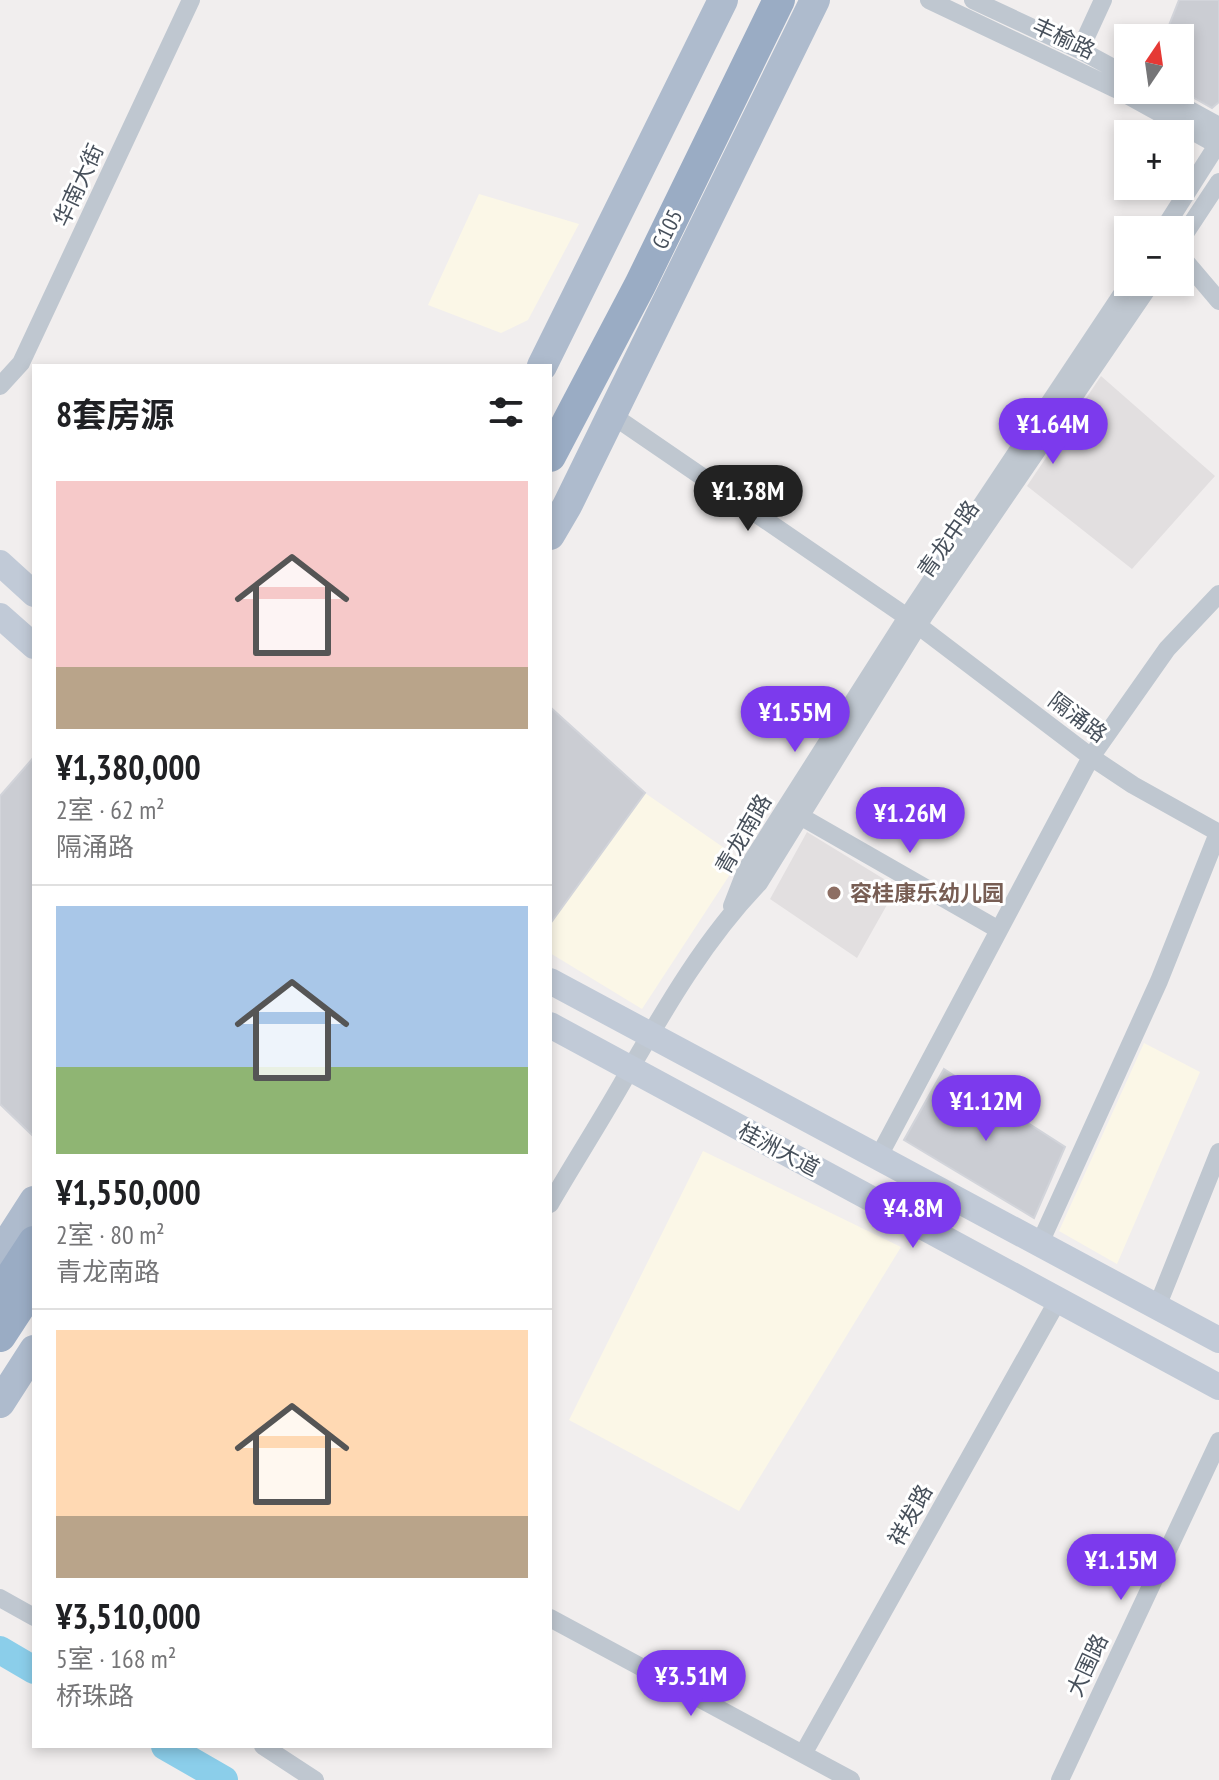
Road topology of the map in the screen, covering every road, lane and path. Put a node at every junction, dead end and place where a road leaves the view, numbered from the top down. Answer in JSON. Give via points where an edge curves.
{"nodes":[{"id":1,"x":191,"y":0,"type":"edge"},
{"id":2,"x":723,"y":0,"type":"edge"},
{"id":3,"x":755,"y":0,"type":"edge"},
{"id":4,"x":779,"y":0,"type":"edge"},
{"id":5,"x":815,"y":0,"type":"edge"},
{"id":6,"x":929,"y":0,"type":"edge"},
{"id":7,"x":973,"y":0,"type":"edge"},
{"id":8,"x":1103,"y":0,"type":"edge"},
{"id":9,"x":1080,"y":50,"type":"junction"},
{"id":10,"x":1114,"y":68,"type":"edge"},
{"id":11,"x":1171,"y":104,"type":"edge"},
{"id":12,"x":1218,"y":140,"type":"edge"},
{"id":13,"x":1219,"y":182,"type":"edge"},
{"id":14,"x":1172,"y":216,"type":"edge"},
{"id":15,"x":1194,"y":220,"type":"edge"},
{"id":16,"x":1194,"y":272,"type":"edge"},
{"id":17,"x":1121,"y":296,"type":"edge"},
{"id":18,"x":1142,"y":296,"type":"edge"},
{"id":19,"x":1219,"y":301,"type":"edge"},
{"id":20,"x":543,"y":364,"type":"edge"},
{"id":21,"x":0,"y":386,"type":"edge"},
{"id":22,"x":552,"y":407,"type":"edge"},
{"id":23,"x":612,"y":415,"type":"junction"},
{"id":24,"x":552,"y":452,"type":"edge"},
{"id":25,"x":552,"y":531,"type":"edge"},
{"id":26,"x":0,"y":563,"type":"edge"},
{"id":27,"x":32,"y":592,"type":"edge"},
{"id":28,"x":1219,"y":594,"type":"edge"},
{"id":29,"x":0,"y":616,"type":"edge"},
{"id":30,"x":912,"y":622,"type":"junction"},
{"id":31,"x":32,"y":644,"type":"edge"},
{"id":32,"x":1091,"y":757,"type":"junction"},
{"id":33,"x":800,"y":816,"type":"junction"},
{"id":34,"x":1219,"y":833,"type":"edge"},
{"id":35,"x":729,"y":915,"type":"junction"},
{"id":36,"x":999,"y":930,"type":"junction"},
{"id":37,"x":552,"y":982,"type":"edge"},
{"id":38,"x":552,"y":1026,"type":"edge"},
{"id":39,"x":649,"y":1033,"type":"junction"},
{"id":40,"x":630,"y":1069,"type":"junction"},
{"id":41,"x":1219,"y":1152,"type":"edge"},
{"id":42,"x":879,"y":1156,"type":"junction"},
{"id":43,"x":1213,"y":1183,"type":"edge"},
{"id":44,"x":552,"y":1201,"type":"edge"},
{"id":45,"x":32,"y":1204,"type":"edge"},
{"id":46,"x":1040,"y":1243,"type":"junction"},
{"id":47,"x":32,"y":1245,"type":"edge"},
{"id":48,"x":0,"y":1254,"type":"edge"},
{"id":49,"x":32,"y":1287,"type":"edge"},
{"id":50,"x":0,"y":1294,"type":"edge"},
{"id":51,"x":1058,"y":1300,"type":"junction"},
{"id":52,"x":1157,"y":1307,"type":"junction"},
{"id":53,"x":0,"y":1336,"type":"edge"},
{"id":54,"x":1219,"y":1340,"type":"edge"},
{"id":55,"x":32,"y":1353,"type":"edge"},
{"id":56,"x":1219,"y":1387,"type":"edge"},
{"id":57,"x":0,"y":1403,"type":"edge"},
{"id":58,"x":1219,"y":1441,"type":"edge"},
{"id":59,"x":0,"y":1598,"type":"edge"},
{"id":60,"x":32,"y":1616,"type":"edge"},
{"id":61,"x":552,"y":1619,"type":"edge"},
{"id":62,"x":266,"y":1748,"type":"edge"},
{"id":63,"x":803,"y":1754,"type":"junction"},
{"id":64,"x":315,"y":1780,"type":"edge"},
{"id":65,"x":851,"y":1780,"type":"edge"},
{"id":66,"x":1060,"y":1780,"type":"edge"}],
"edges":[{"from":1,"to":21,"type":"street","name":"华南大街","via":[[21,363]]},
{"from":2,"to":20,"type":"main road"},
{"from":3,"to":22,"type":"highway","number":"G105"},
{"from":4,"to":24,"type":"highway","name":"G105","number":"G105"},
{"from":5,"to":23,"type":"main road"},
{"from":6,"to":12,"type":"street","name":"丰榆路"},
{"from":7,"to":9,"type":"street","name":"丰榆路"},
{"from":8,"to":9,"type":"street"},
{"from":9,"to":10,"type":"street","name":"丰榆路"},
{"from":11,"to":12,"type":"street"},
{"from":12,"to":14,"type":"street"},
{"from":13,"to":15,"type":"street"},
{"from":16,"to":19,"type":"street"},
{"from":17,"to":30,"type":"street","name":"青龙中路"},
{"from":18,"to":30,"type":"street","name":"青龙中路"},
{"from":23,"to":25,"type":"main road"},
{"from":23,"to":30,"type":"street","name":"隔涌路"},
{"from":26,"to":27,"type":"main road"},
{"from":28,"to":32,"type":"street","via":[[1167,649]]},
{"from":29,"to":31,"type":"main road"},
{"from":30,"to":32,"type":"street","name":"隔涌路"},
{"from":30,"to":33,"type":"street","name":"青龙南路"},
{"from":30,"to":35,"type":"street","name":"青龙南路","via":[[746,870]]},
{"from":32,"to":34,"type":"street","name":"隔涌路"},
{"from":32,"to":36,"type":"street"},
{"from":33,"to":35,"type":"street","name":"青龙南路","via":[[759,883]]},
{"from":33,"to":36,"type":"street"},
{"from":34,"to":46,"type":"street","via":[[1159,981]]},
{"from":35,"to":39,"type":"street","name":"青龙南路"},
{"from":36,"to":42,"type":"street"},
{"from":37,"to":39,"type":"main road","name":"桂洲大道"},
{"from":38,"to":40,"type":"main road","name":"桂洲大道"},
{"from":39,"to":40,"type":"street","name":"青龙南路"},
{"from":39,"to":42,"type":"main road","name":"桂洲大道"},
{"from":40,"to":44,"type":"street","name":"青龙南路"},
{"from":40,"to":51,"type":"main road","name":"桂洲大道"},
{"from":41,"to":43,"type":"street"},
{"from":42,"to":46,"type":"main road","name":"桂洲大道"},
{"from":43,"to":52,"type":"street"},
{"from":45,"to":48,"type":"main road"},
{"from":46,"to":52,"type":"main road","name":"桂洲大道"},
{"from":47,"to":50,"type":"highway"},
{"from":49,"to":53,"type":"highway"},
{"from":51,"to":56,"type":"main road","name":"桂洲大道"},
{"from":51,"to":63,"type":"street","name":"祥发路"},
{"from":52,"to":54,"type":"main road","name":"桂洲大道"},
{"from":55,"to":57,"type":"main road"},
{"from":58,"to":66,"type":"street","name":"大围路"},
{"from":59,"to":60,"type":"street"},
{"from":61,"to":63,"type":"street"},
{"from":62,"to":64,"type":"street"},
{"from":63,"to":65,"type":"street"}]}
